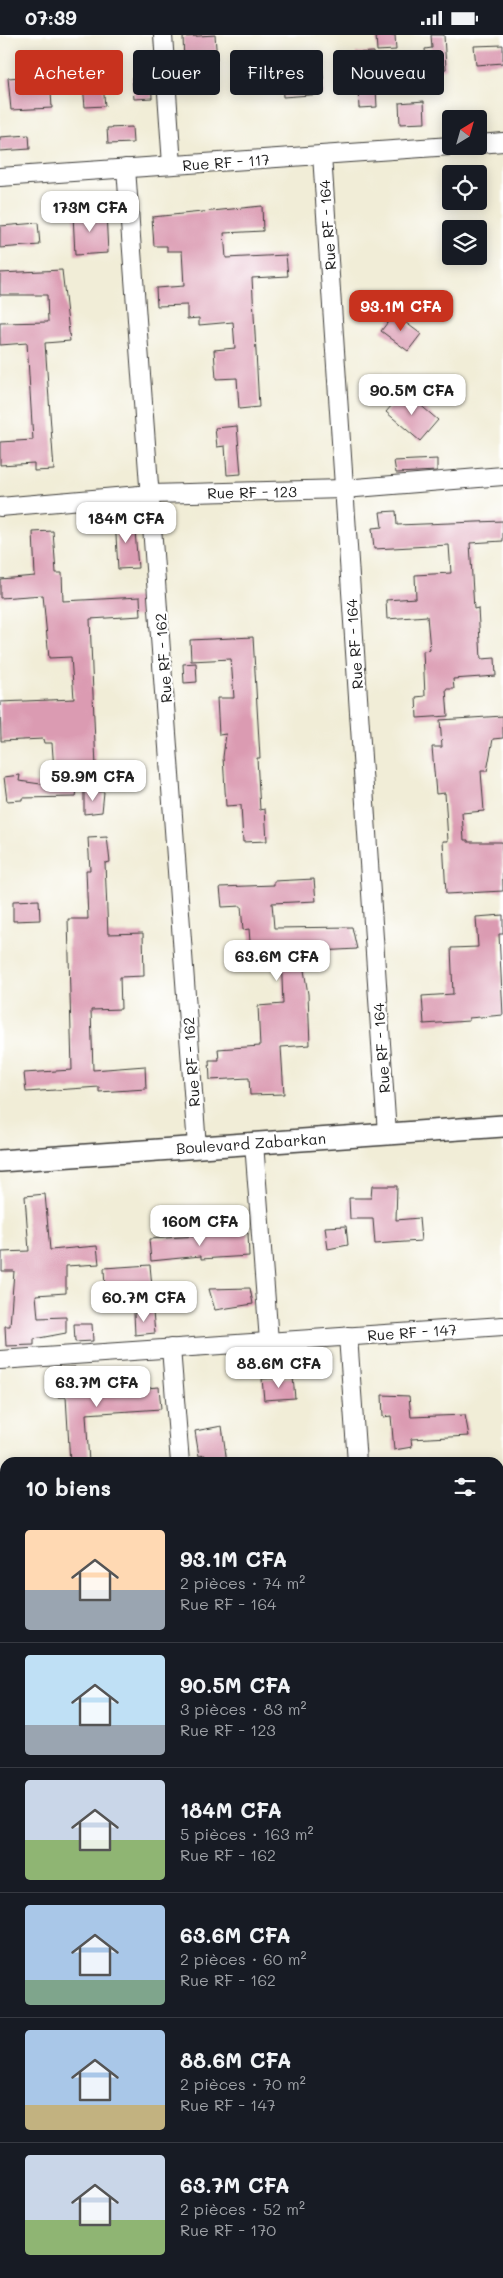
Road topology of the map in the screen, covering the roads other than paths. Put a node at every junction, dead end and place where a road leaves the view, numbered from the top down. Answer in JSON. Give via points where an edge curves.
{"nodes":[{"id":1,"x":163,"y":35,"type":"edge"},
{"id":2,"x":503,"y":142,"type":"edge"},
{"id":3,"x":488,"y":143,"type":"edge"},
{"id":4,"x":442,"y":147,"type":"edge"},
{"id":5,"x":322,"y":155,"type":"junction"},
{"id":6,"x":172,"y":165,"type":"junction"},
{"id":7,"x":126,"y":168,"type":"junction"},
{"id":8,"x":0,"y":177,"type":"edge"},
{"id":9,"x":503,"y":476,"type":"edge"},
{"id":10,"x":344,"y":489,"type":"junction"},
{"id":11,"x":151,"y":494,"type":"junction"},
{"id":12,"x":0,"y":507,"type":"edge"},
{"id":13,"x":503,"y":1126,"type":"edge"},
{"id":14,"x":387,"y":1134,"type":"junction"},
{"id":15,"x":254,"y":1143,"type":"junction"},
{"id":16,"x":197,"y":1147,"type":"junction"},
{"id":17,"x":0,"y":1161,"type":"edge"},
{"id":18,"x":503,"y":1326,"type":"edge"},
{"id":19,"x":348,"y":1336,"type":"junction"},
{"id":20,"x":269,"y":1341,"type":"junction"},
{"id":21,"x":171,"y":1348,"type":"junction"},
{"id":22,"x":0,"y":1360,"type":"edge"},
{"id":23,"x":180,"y":1457,"type":"edge"},
{"id":24,"x":358,"y":1457,"type":"edge"}],
"edges":[{"from":1,"to":6,"type":"street"},
{"from":2,"to":3,"type":"street"},
{"from":4,"to":5,"type":"street","name":"Rue RF - 117"},
{"from":5,"to":6,"type":"street","name":"Rue RF - 117"},
{"from":5,"to":10,"type":"street","name":"Rue RF - 164"},
{"from":6,"to":7,"type":"street","name":"Rue RF - 117"},
{"from":7,"to":8,"type":"street","name":"Rue RF - 117"},
{"from":7,"to":11,"type":"street","name":"Rue RF - 162"},
{"from":9,"to":10,"type":"street","name":"Rue RF - 123"},
{"from":10,"to":11,"type":"street","name":"Rue RF - 123"},
{"from":10,"to":14,"type":"street","name":"Rue RF - 164"},
{"from":11,"to":12,"type":"street","name":"Rue RF - 123"},
{"from":11,"to":16,"type":"street","name":"Rue RF - 162"},
{"from":13,"to":14,"type":"street","name":"Boulevard Zabarkan"},
{"from":14,"to":15,"type":"street","name":"Boulevard Zabarkan"},
{"from":15,"to":16,"type":"street","name":"Boulevard Zabarkan"},
{"from":15,"to":20,"type":"street"},
{"from":16,"to":17,"type":"street","name":"Boulevard Zabarkan"},
{"from":18,"to":19,"type":"street","name":"Rue RF - 147"},
{"from":19,"to":20,"type":"street","name":"Rue RF - 147"},
{"from":19,"to":24,"type":"street"},
{"from":20,"to":21,"type":"street","name":"Rue RF - 147"},
{"from":21,"to":22,"type":"street","name":"Rue RF - 147"},
{"from":21,"to":23,"type":"street"}]}
